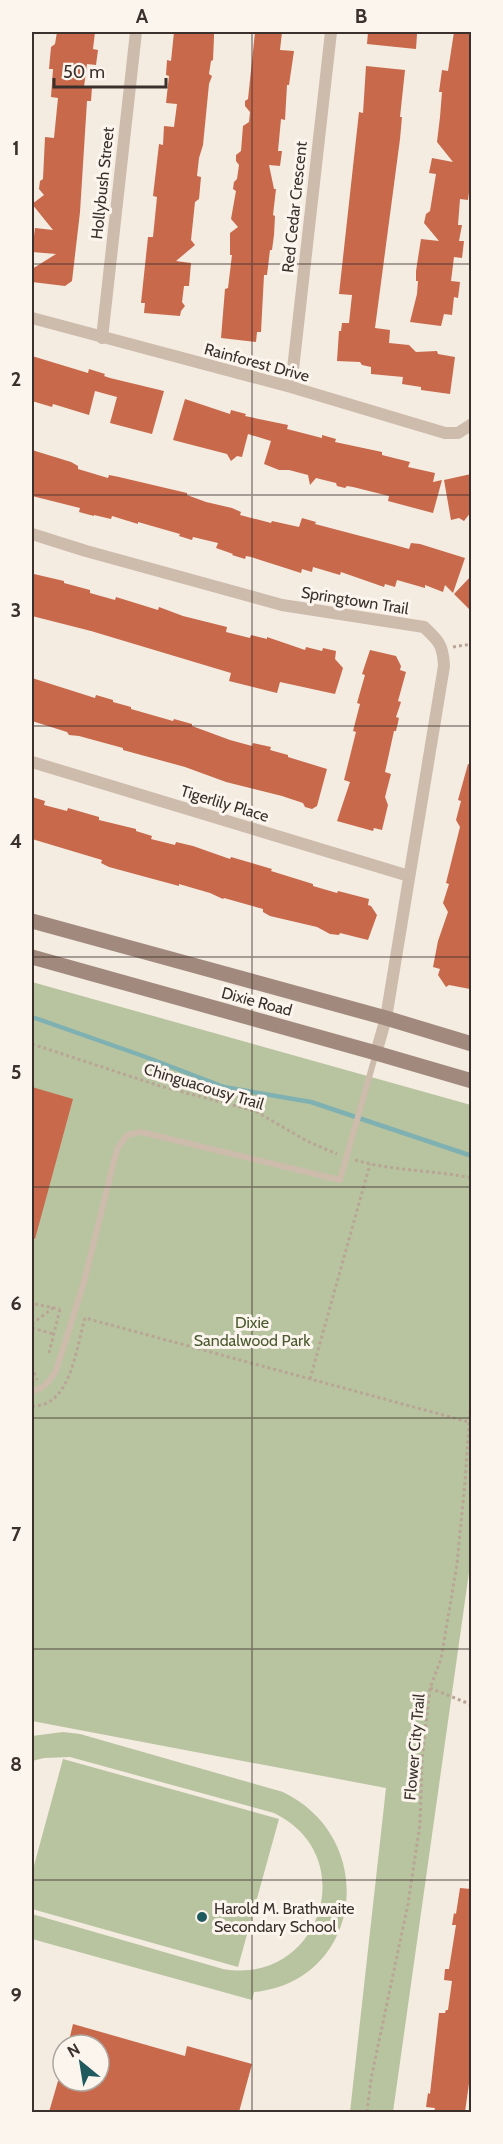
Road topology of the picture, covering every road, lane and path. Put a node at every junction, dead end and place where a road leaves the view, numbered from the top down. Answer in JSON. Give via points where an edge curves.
{"nodes":[{"id":1,"x":136,"y":32,"type":"edge"},
{"id":2,"x":331,"y":32,"type":"edge"},
{"id":3,"x":32,"y":318,"type":"edge"},
{"id":4,"x":102,"y":338,"type":"junction"},
{"id":5,"x":291,"y":387,"type":"junction"},
{"id":6,"x":471,"y":424,"type":"edge"},
{"id":7,"x":32,"y":534,"type":"edge"},
{"id":8,"x":471,"y":644,"type":"edge"},
{"id":9,"x":444,"y":649,"type":"junction"},
{"id":10,"x":32,"y":762,"type":"edge"},
{"id":11,"x":409,"y":876,"type":"junction"},
{"id":12,"x":32,"y":921,"type":"edge"},
{"id":13,"x":32,"y":957,"type":"edge"},
{"id":14,"x":386,"y":1018,"type":"junction"},
{"id":15,"x":32,"y":1044,"type":"edge"},
{"id":16,"x":471,"y":1044,"type":"edge"},
{"id":17,"x":376,"y":1053,"type":"junction"},
{"id":18,"x":471,"y":1081,"type":"edge"},
{"id":19,"x":346,"y":1157,"type":"junction"},
{"id":20,"x":370,"y":1164,"type":"junction"},
{"id":21,"x":471,"y":1178,"type":"edge"},
{"id":22,"x":35,"y":1304,"type":"dead end"},
{"id":23,"x":53,"y":1308,"type":"junction"},
{"id":24,"x":60,"y":1309,"type":"junction"},
{"id":25,"x":75,"y":1314,"type":"junction"},
{"id":26,"x":32,"y":1326,"type":"edge"},
{"id":27,"x":54,"y":1334,"type":"junction"},
{"id":28,"x":47,"y":1361,"type":"dead end"},
{"id":29,"x":42,"y":1374,"type":"dead end"},
{"id":30,"x":310,"y":1379,"type":"junction"},
{"id":31,"x":32,"y":1380,"type":"edge"},
{"id":32,"x":471,"y":1382,"type":"edge"},
{"id":33,"x":32,"y":1391,"type":"edge"},
{"id":34,"x":32,"y":1406,"type":"edge"},
{"id":35,"x":469,"y":1422,"type":"junction"},
{"id":36,"x":430,"y":1688,"type":"junction"},
{"id":37,"x":471,"y":1705,"type":"edge"},
{"id":38,"x":367,"y":2112,"type":"edge"}],
"edges":[{"from":1,"to":4,"type":"street","name":"Hollybush Street"},
{"from":2,"to":5,"type":"street","name":"Red Cedar Crescent"},
{"from":3,"to":4,"type":"street","name":"Rainforest Drive"},
{"from":4,"to":5,"type":"street","name":"Rainforest Drive"},
{"from":5,"to":6,"type":"street","name":"Rainforest Drive","via":[[445,433],[458,433]]},
{"from":7,"to":9,"type":"street","name":"Springtown Trail","via":[[282,605],[424,627]]},
{"from":8,"to":9,"type":"path"},
{"from":9,"to":11,"type":"street"},
{"from":10,"to":11,"type":"street","name":"Tigerlily Place"},
{"from":11,"to":14,"type":"street"},
{"from":12,"to":14,"type":"main road","name":"Dixie Road"},
{"from":13,"to":17,"type":"main road","name":"Dixie Road"},
{"from":14,"to":16,"type":"main road","name":"Dixie Road"},
{"from":14,"to":17,"type":"street"},
{"from":15,"to":19,"type":"path","name":"Chinguacousy Trail","via":[[160,1086],[255,1111],[307,1141]]},
{"from":17,"to":18,"type":"main road","name":"Dixie Road"},
{"from":17,"to":19,"type":"lane"},
{"from":19,"to":20,"type":"path","name":"Chinguacousy Trail"},
{"from":19,"to":25,"type":"lane","via":[[340,1180],[141,1132],[127,1135],[117,1149]]},
{"from":20,"to":21,"type":"path","name":"Chinguacousy Trail"},
{"from":20,"to":30,"type":"path"},
{"from":22,"to":23,"type":"path"},
{"from":23,"to":24,"type":"path"},
{"from":23,"to":26,"type":"path"},
{"from":24,"to":25,"type":"path"},
{"from":24,"to":27,"type":"path"},
{"from":25,"to":33,"type":"lane","via":[[56,1371],[49,1383]]},
{"from":26,"to":27,"type":"path"},
{"from":27,"to":28,"type":"path"},
{"from":29,"to":31,"type":"path"},
{"from":30,"to":34,"type":"path","via":[[85,1318],[66,1385],[48,1404]]},
{"from":30,"to":35,"type":"path"},
{"from":32,"to":35,"type":"path","name":"Flower City Trail"},
{"from":35,"to":36,"type":"path","name":"Flower City Trail","via":[[457,1564],[441,1659]]},
{"from":36,"to":37,"type":"path"},
{"from":36,"to":38,"type":"path","name":"Flower City Trail","via":[[412,1881]]}]}
